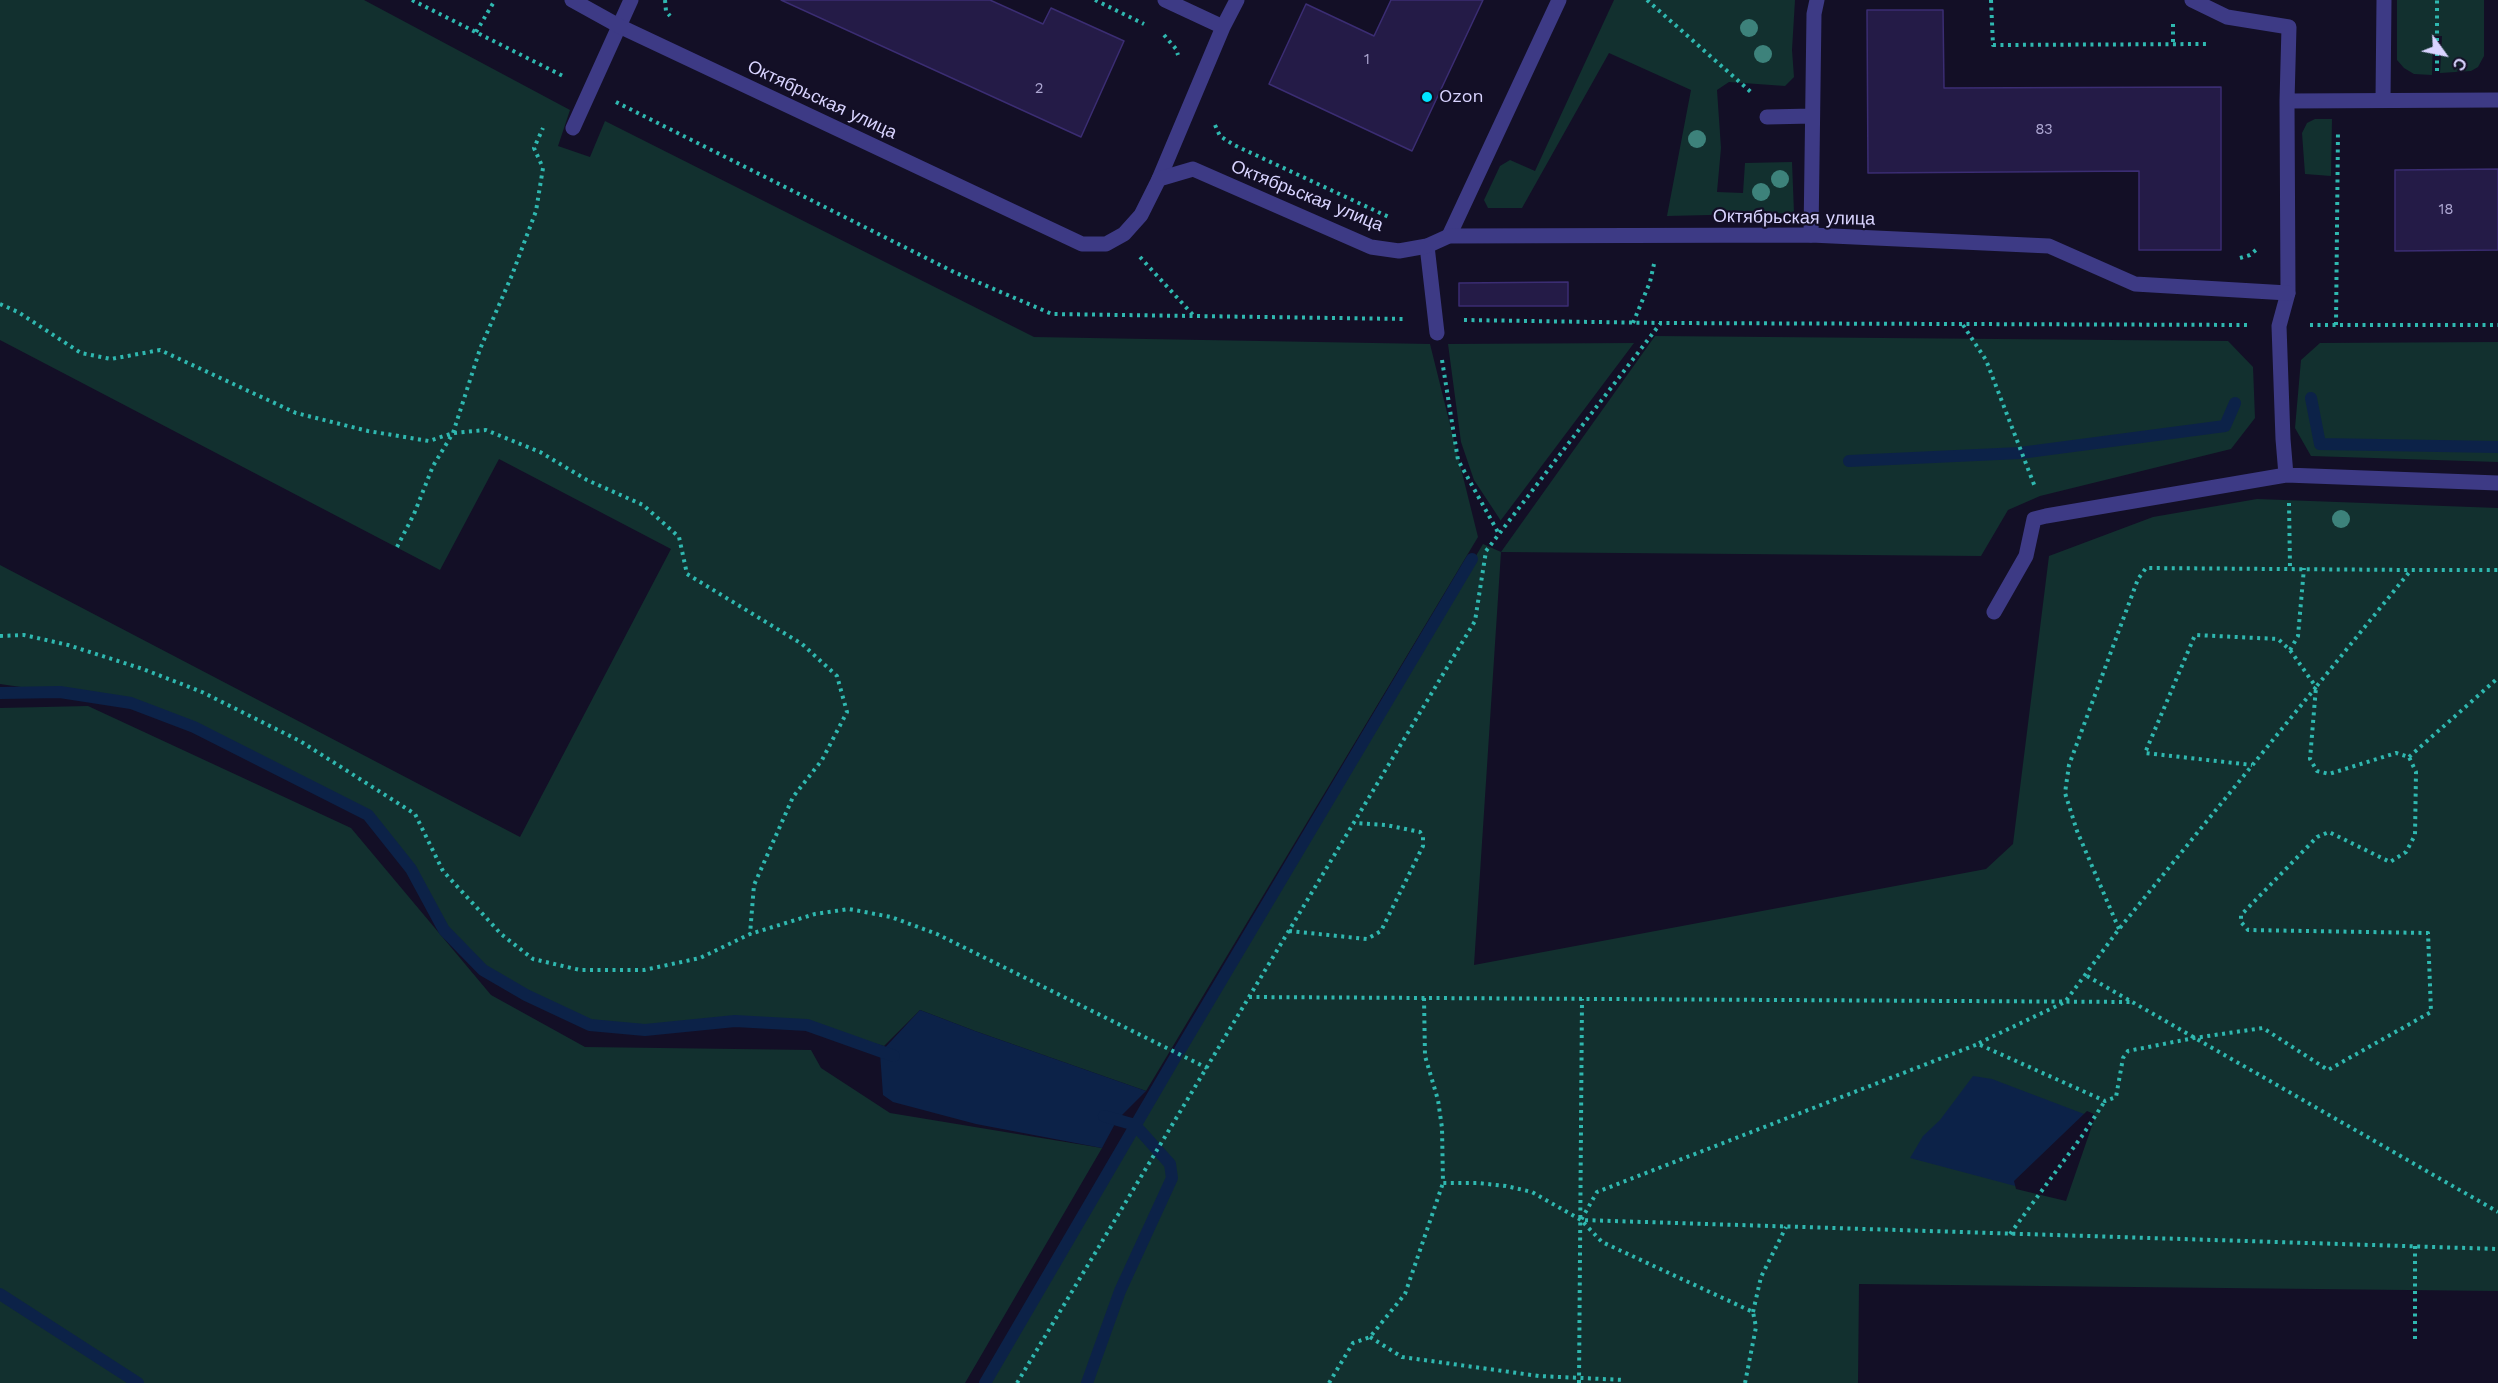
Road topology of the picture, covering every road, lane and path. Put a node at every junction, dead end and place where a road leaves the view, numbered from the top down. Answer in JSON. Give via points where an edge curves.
{"nodes":[{"id":1,"x":495,"y":0,"type":"edge"},
{"id":2,"x":572,"y":0,"type":"edge"},
{"id":3,"x":631,"y":0,"type":"edge"},
{"id":4,"x":665,"y":0,"type":"edge"},
{"id":5,"x":1095,"y":0,"type":"edge"},
{"id":6,"x":1165,"y":0,"type":"edge"},
{"id":7,"x":1237,"y":0,"type":"edge"},
{"id":8,"x":1559,"y":0,"type":"edge"},
{"id":9,"x":1647,"y":0,"type":"edge"},
{"id":10,"x":1817,"y":0,"type":"edge"},
{"id":11,"x":1992,"y":0,"type":"edge"},
{"id":12,"x":2192,"y":0,"type":"edge"},
{"id":13,"x":2384,"y":0,"type":"edge"},
{"id":14,"x":2437,"y":0,"type":"edge"},
{"id":15,"x":677,"y":23,"type":"dead end"},
{"id":16,"x":619,"y":26,"type":"junction"},
{"id":17,"x":1223,"y":27,"type":"junction"},
{"id":18,"x":1154,"y":28,"type":"dead end"},
{"id":19,"x":476,"y":32,"type":"dead end"},
{"id":20,"x":1160,"y":33,"type":"dead end"},
{"id":21,"x":2220,"y":44,"type":"dead end"},
{"id":22,"x":1179,"y":62,"type":"dead end"},
{"id":23,"x":2383,"y":100,"type":"junction"},
{"id":24,"x":2437,"y":100,"type":"junction"},
{"id":25,"x":2498,"y":100,"type":"edge"},
{"id":26,"x":2287,"y":101,"type":"junction"},
{"id":27,"x":1213,"y":115,"type":"dead end"},
{"id":28,"x":1812,"y":116,"type":"junction"},
{"id":29,"x":1767,"y":117,"type":"joint"},
{"id":30,"x":546,"y":122,"type":"dead end"},
{"id":31,"x":2338,"y":124,"type":"dead end"},
{"id":32,"x":573,"y":128,"type":"dead end"},
{"id":33,"x":1159,"y":179,"type":"junction"},
{"id":34,"x":1398,"y":221,"type":"dead end"},
{"id":35,"x":1124,"y":234,"type":"junction"},
{"id":36,"x":1810,"y":235,"type":"junction"},
{"id":37,"x":1449,"y":236,"type":"junction"},
{"id":38,"x":1659,"y":237,"type":"junction"},
{"id":39,"x":2258,"y":241,"type":"dead end"},
{"id":40,"x":1427,"y":246,"type":"junction"},
{"id":41,"x":2231,"y":258,"type":"dead end"},
{"id":42,"x":2288,"y":293,"type":"junction"},
{"id":43,"x":0,"y":303,"type":"edge"},
{"id":44,"x":1194,"y":316,"type":"dead end"},
{"id":45,"x":1633,"y":323,"type":"dead end"},
{"id":46,"x":1660,"y":323,"type":"dead end"},
{"id":47,"x":1963,"y":324,"type":"dead end"},
{"id":48,"x":2336,"y":325,"type":"dead end"},
{"id":49,"x":1437,"y":333,"type":"joint"},
{"id":50,"x":453,"y":434,"type":"junction"},
{"id":51,"x":2286,"y":475,"type":"junction"},
{"id":52,"x":2498,"y":483,"type":"edge"},
{"id":53,"x":2046,"y":516,"type":"junction"},
{"id":54,"x":1499,"y":534,"type":"junction"},
{"id":55,"x":397,"y":547,"type":"dead end"},
{"id":56,"x":2290,"y":567,"type":"junction"},
{"id":57,"x":2304,"y":568,"type":"junction"},
{"id":58,"x":2411,"y":570,"type":"junction"},
{"id":59,"x":2498,"y":570,"type":"edge"},
{"id":60,"x":1994,"y":612,"type":"dead end"},
{"id":61,"x":0,"y":636,"type":"edge"},
{"id":62,"x":2290,"y":650,"type":"junction"},
{"id":63,"x":2498,"y":678,"type":"edge"},
{"id":64,"x":2316,"y":687,"type":"junction"},
{"id":65,"x":2409,"y":757,"type":"junction"},
{"id":66,"x":2252,"y":765,"type":"junction"},
{"id":67,"x":1354,"y":823,"type":"junction"},
{"id":68,"x":2119,"y":929,"type":"junction"},
{"id":69,"x":1289,"y":931,"type":"junction"},
{"id":70,"x":750,"y":934,"type":"junction"},
{"id":71,"x":2086,"y":976,"type":"junction"},
{"id":72,"x":1249,"y":997,"type":"junction"},
{"id":73,"x":1424,"y":998,"type":"junction"},
{"id":74,"x":1582,"y":999,"type":"junction"},
{"id":75,"x":2065,"y":1002,"type":"junction"},
{"id":76,"x":2133,"y":1002,"type":"junction"},
{"id":77,"x":2194,"y":1038,"type":"junction"},
{"id":78,"x":1978,"y":1044,"type":"junction"},
{"id":79,"x":1207,"y":1068,"type":"junction"},
{"id":80,"x":2105,"y":1101,"type":"junction"},
{"id":81,"x":1443,"y":1183,"type":"junction"},
{"id":82,"x":2498,"y":1212,"type":"edge"},
{"id":83,"x":1581,"y":1220,"type":"junction"},
{"id":84,"x":1786,"y":1227,"type":"junction"},
{"id":85,"x":2010,"y":1234,"type":"junction"},
{"id":86,"x":2415,"y":1246,"type":"junction"},
{"id":87,"x":2498,"y":1249,"type":"edge"},
{"id":88,"x":1753,"y":1312,"type":"junction"},
{"id":89,"x":1370,"y":1337,"type":"junction"},
{"id":90,"x":2415,"y":1341,"type":"dead end"},
{"id":91,"x":1579,"y":1380,"type":"edge"},
{"id":92,"x":1624,"y":1380,"type":"dead end"},
{"id":93,"x":1017,"y":1383,"type":"edge"},
{"id":94,"x":1329,"y":1383,"type":"edge"},
{"id":95,"x":1745,"y":1383,"type":"edge"}],
"edges":[{"from":1,"to":19,"type":"path"},
{"from":2,"to":16,"type":"street","name":"Октябрьская улица"},
{"from":3,"to":16,"type":"street"},
{"from":4,"to":15,"type":"path","via":[[666,10]]},
{"from":5,"to":18,"type":"path"},
{"from":6,"to":17,"type":"street"},
{"from":7,"to":17,"type":"street"},
{"from":8,"to":37,"type":"street"},
{"from":9,"to":29,"type":"path","via":[[1764,103]]},
{"from":10,"to":28,"type":"street"},
{"from":11,"to":21,"type":"path","via":[[1993,45]]},
{"from":12,"to":26,"type":"street","via":[[2227,17],[2289,27]]},
{"from":13,"to":23,"type":"street"},
{"from":14,"to":24,"type":"path"},
{"from":16,"to":32,"type":"street"},
{"from":16,"to":35,"type":"street","name":"Октябрьская улица","via":[[1082,244],[1106,244]]},
{"from":17,"to":33,"type":"street"},
{"from":20,"to":22,"type":"path","via":[[1176,49]]},
{"from":23,"to":24,"type":"street"},
{"from":23,"to":26,"type":"street"},
{"from":24,"to":25,"type":"street"},
{"from":26,"to":42,"type":"street"},
{"from":27,"to":34,"type":"path","via":[[1220,136],[1234,145]]},
{"from":28,"to":29,"type":"street"},
{"from":28,"to":36,"type":"street"},
{"from":30,"to":50,"type":"path","via":[[534,148],[543,168],[536,211],[480,349]]},
{"from":31,"to":48,"type":"path"},
{"from":33,"to":35,"type":"street","via":[[1141,215]]},
{"from":33,"to":40,"type":"street","name":"Октябрьская улица","via":[[1193,169],[1371,247],[1399,251]]},
{"from":35,"to":44,"type":"path"},
{"from":36,"to":38,"type":"street","name":"Октябрьская улица"},
{"from":36,"to":42,"type":"street","name":"Октябрьская улица","via":[[2049,246],[2135,284]]},
{"from":37,"to":38,"type":"street","name":"Октябрьская улица"},
{"from":37,"to":40,"type":"street","name":"Октябрьская улица"},
{"from":38,"to":45,"type":"path","via":[[1650,282]]},
{"from":39,"to":41,"type":"path","via":[[2250,255]]},
{"from":40,"to":49,"type":"street"},
{"from":42,"to":51,"type":"street","via":[[2279,326]]},
{"from":43,"to":50,"type":"path","via":[[81,353],[111,359],[160,350],[296,413],[429,441]]},
{"from":46,"to":54,"type":"path"},
{"from":47,"to":53,"type":"path","via":[[1986,360]]},
{"from":49,"to":54,"type":"path","via":[[1458,460]]},
{"from":50,"to":55,"type":"path","via":[[433,466]]},
{"from":50,"to":70,"type":"path","via":[[486,430],[540,452],[587,480],[643,505],[679,537],[687,574],[802,644],[837,676],[846,712],[822,759],[793,797],[754,885]]},
{"from":51,"to":52,"type":"street"},
{"from":51,"to":53,"type":"street"},
{"from":51,"to":56,"type":"path"},
{"from":53,"to":60,"type":"street","via":[[2034,519],[2026,556]]},
{"from":54,"to":67,"type":"path","via":[[1486,551],[1475,621]]},
{"from":56,"to":57,"type":"path"},
{"from":56,"to":68,"type":"path","via":[[2146,568],[2138,579],[2069,765],[2065,793]]},
{"from":57,"to":58,"type":"path"},
{"from":57,"to":62,"type":"path","via":[[2298,636]]},
{"from":58,"to":59,"type":"path"},
{"from":58,"to":64,"type":"path"},
{"from":61,"to":70,"type":"path","via":[[24,635],[68,645],[143,669],[202,692],[300,741],[415,814],[443,872],[501,934],[533,960],[580,970],[644,970],[700,958]]},
{"from":62,"to":64,"type":"path"},
{"from":62,"to":66,"type":"path","via":[[2278,639],[2195,635],[2145,753]]},
{"from":63,"to":65,"type":"path"},
{"from":64,"to":65,"type":"path","via":[[2310,759],[2317,771],[2329,774],[2396,753]]},
{"from":64,"to":66,"type":"path"},
{"from":65,"to":77,"type":"path","via":[[2416,772],[2415,835],[2406,852],[2390,862],[2329,832],[2317,837],[2241,915],[2241,922],[2248,930],[2428,933],[2431,1012],[2328,1070],[2264,1028]]},
{"from":66,"to":68,"type":"path"},
{"from":67,"to":69,"type":"path"},
{"from":67,"to":69,"type":"path","via":[[1386,825],[1420,832],[1423,837],[1424,846],[1381,931],[1367,939]]},
{"from":68,"to":71,"type":"path"},
{"from":69,"to":72,"type":"path"},
{"from":70,"to":79,"type":"path","via":[[815,914],[849,909],[891,917],[937,934]]},
{"from":71,"to":75,"type":"path"},
{"from":71,"to":76,"type":"path"},
{"from":72,"to":73,"type":"path"},
{"from":72,"to":79,"type":"path"},
{"from":73,"to":74,"type":"path"},
{"from":73,"to":81,"type":"path","via":[[1425,1056],[1442,1128]]},
{"from":74,"to":75,"type":"path"},
{"from":74,"to":83,"type":"path"},
{"from":75,"to":76,"type":"path"},
{"from":75,"to":78,"type":"path"},
{"from":76,"to":77,"type":"path"},
{"from":77,"to":80,"type":"path","via":[[2128,1051],[2123,1058],[2116,1097]]},
{"from":77,"to":82,"type":"path"},
{"from":78,"to":80,"type":"path"},
{"from":78,"to":83,"type":"path","via":[[1597,1192]]},
{"from":79,"to":93,"type":"path"},
{"from":80,"to":85,"type":"path"},
{"from":81,"to":83,"type":"path","via":[[1487,1184],[1532,1192]]},
{"from":81,"to":89,"type":"path","via":[[1405,1294]]},
{"from":83,"to":84,"type":"path"},
{"from":83,"to":88,"type":"path","via":[[1602,1242]]},
{"from":83,"to":91,"type":"path"},
{"from":84,"to":85,"type":"path"},
{"from":84,"to":88,"type":"path","via":[[1761,1277]]},
{"from":85,"to":86,"type":"path"},
{"from":86,"to":87,"type":"path"},
{"from":86,"to":90,"type":"path"},
{"from":88,"to":95,"type":"path","via":[[1756,1327]]},
{"from":89,"to":91,"type":"path","via":[[1402,1357]]},
{"from":89,"to":94,"type":"path","via":[[1353,1343]]},
{"from":91,"to":92,"type":"path"}]}
